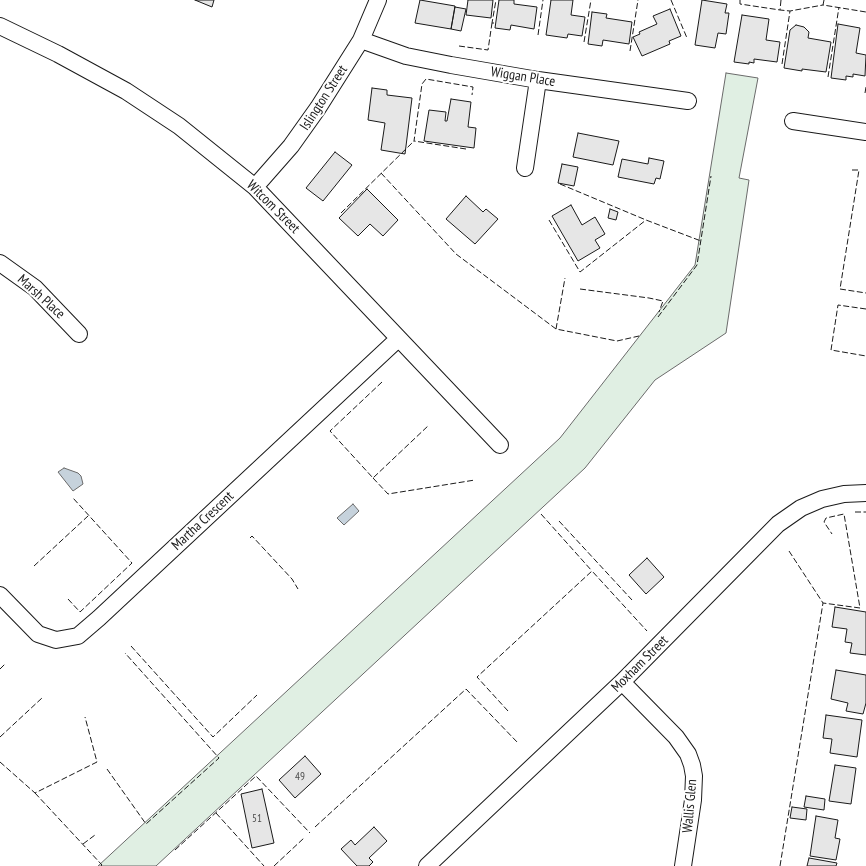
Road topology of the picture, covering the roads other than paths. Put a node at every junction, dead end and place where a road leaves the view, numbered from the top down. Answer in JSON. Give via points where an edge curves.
{"nodes":[{"id":1,"x":378,"y":0,"type":"edge"},
{"id":2,"x":0,"y":26,"type":"edge"},
{"id":3,"x":360,"y":40,"type":"junction"},
{"id":4,"x":538,"y":80,"type":"junction"},
{"id":5,"x":688,"y":101,"type":"dead end"},
{"id":6,"x":793,"y":121,"type":"dead end"},
{"id":7,"x":866,"y":132,"type":"edge"},
{"id":8,"x":525,"y":168,"type":"dead end"},
{"id":9,"x":255,"y":187,"type":"junction"},
{"id":10,"x":0,"y":263,"type":"edge"},
{"id":11,"x":79,"y":334,"type":"dead end"},
{"id":12,"x":398,"y":339,"type":"junction"},
{"id":13,"x":500,"y":445,"type":"dead end"},
{"id":14,"x":866,"y":493,"type":"edge"},
{"id":15,"x":0,"y":595,"type":"edge"},
{"id":16,"x":622,"y":682,"type":"junction"},
{"id":17,"x":427,"y":866,"type":"edge"},
{"id":18,"x":683,"y":866,"type":"edge"}],
"edges":[{"from":1,"to":3,"type":"street","name":"Islington Street"},
{"from":2,"to":9,"type":"street","name":"Witcom Street","via":[[126,91],[178,126]]},
{"from":3,"to":4,"type":"street","name":"Wiggan Place","via":[[406,56]]},
{"from":3,"to":9,"type":"street","name":"Islington Street","via":[[303,130]]},
{"from":4,"to":5,"type":"street","name":"Wiggan Place"},
{"from":4,"to":8,"type":"street"},
{"from":6,"to":7,"type":"street"},
{"from":9,"to":12,"type":"street","name":"Witcom Street"},
{"from":10,"to":11,"type":"street","name":"Marsh Place","via":[[35,288]]},
{"from":12,"to":13,"type":"street","name":"Witcom Street"},
{"from":12,"to":15,"type":"street","name":"Martha Crescent","via":[[86,631],[63,640],[44,637],[32,630]]},
{"from":14,"to":16,"type":"street","name":"Moxham Street","via":[[822,499],[782,520]]},
{"from":16,"to":17,"type":"street","name":"Moxham Street"},
{"from":16,"to":18,"type":"street","name":"Wallis Glen","via":[[679,741],[692,765],[693,800]]}]}
